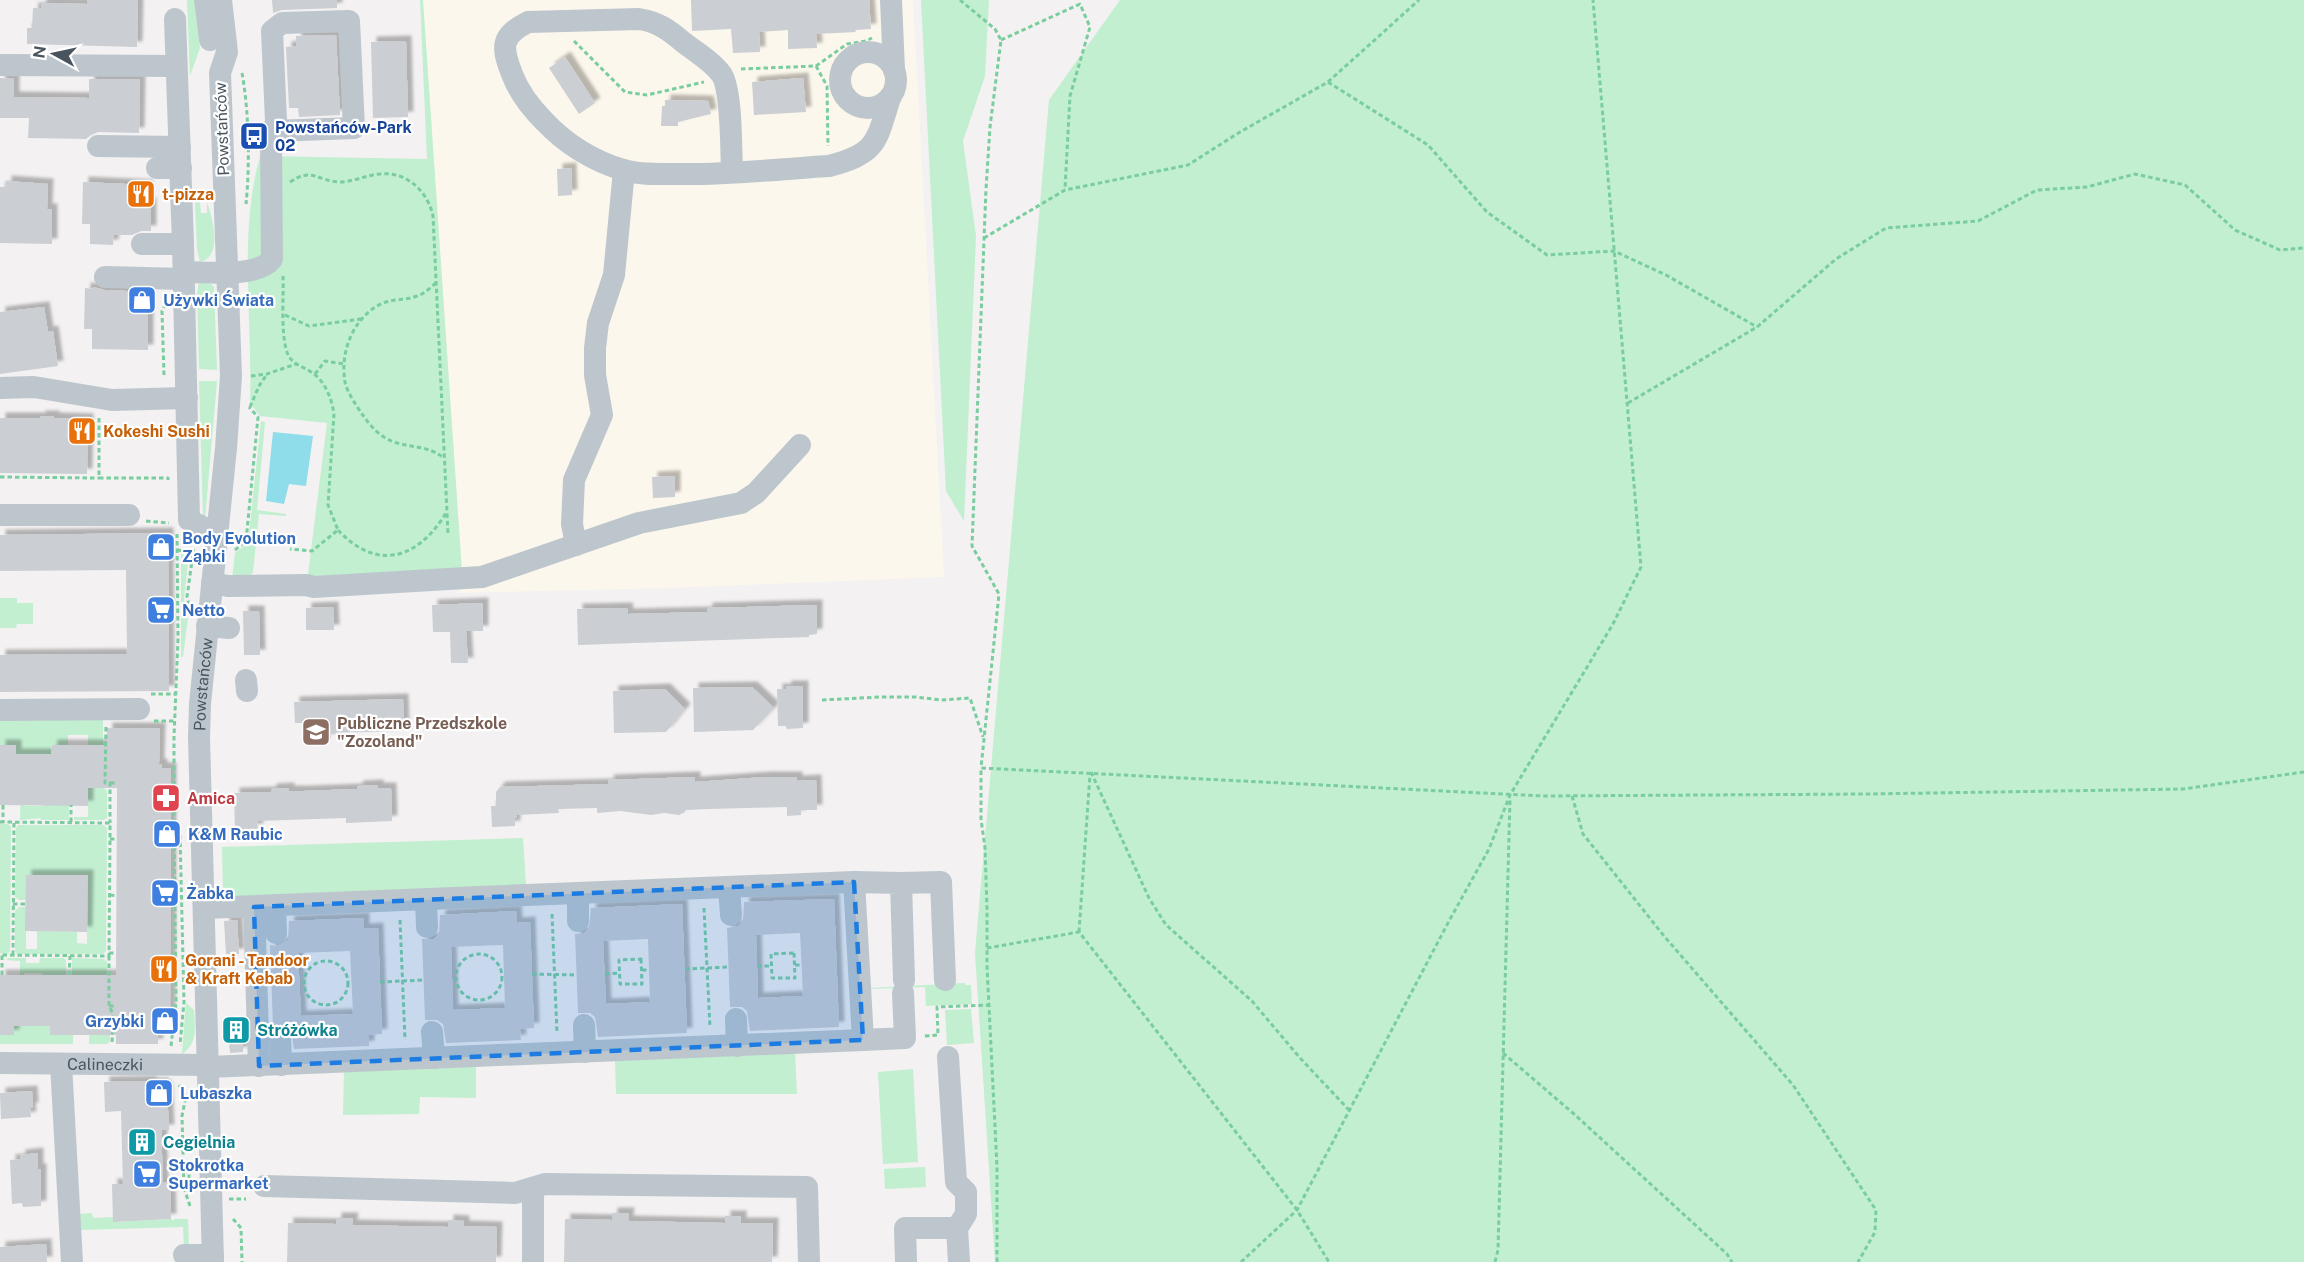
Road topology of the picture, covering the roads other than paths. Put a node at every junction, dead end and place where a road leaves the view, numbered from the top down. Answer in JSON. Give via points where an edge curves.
{"nodes":[{"id":1,"x":205,"y":0,"type":"edge"},
{"id":2,"x":221,"y":0,"type":"edge"},
{"id":3,"x":891,"y":0,"type":"edge"},
{"id":4,"x":175,"y":18,"type":"dead end"},
{"id":5,"x":0,"y":65,"type":"edge"},
{"id":6,"x":176,"y":66,"type":"junction"},
{"id":7,"x":894,"y":70,"type":"junction"},
{"id":8,"x":220,"y":73,"type":"junction"},
{"id":9,"x":890,"y":98,"type":"junction"},
{"id":10,"x":273,"y":131,"type":"junction"},
{"id":11,"x":98,"y":146,"type":"dead end"},
{"id":12,"x":181,"y":158,"type":"junction"},
{"id":13,"x":158,"y":168,"type":"dead end"},
{"id":14,"x":624,"y":170,"type":"junction"},
{"id":15,"x":732,"y":172,"type":"junction"},
{"id":16,"x":141,"y":244,"type":"dead end"},
{"id":17,"x":183,"y":244,"type":"junction"},
{"id":18,"x":227,"y":271,"type":"junction"},
{"id":19,"x":184,"y":275,"type":"junction"},
{"id":20,"x":105,"y":277,"type":"dead end"},
{"id":21,"x":0,"y":388,"type":"edge"},
{"id":22,"x":187,"y":398,"type":"junction"},
{"id":23,"x":800,"y":445,"type":"dead end"},
{"id":24,"x":0,"y":515,"type":"edge"},
{"id":25,"x":135,"y":518,"type":"road end"},
{"id":26,"x":218,"y":535,"type":"junction"},
{"id":27,"x":576,"y":545,"type":"junction"},
{"id":28,"x":212,"y":583,"type":"junction"},
{"id":29,"x":0,"y":710,"type":"edge"},
{"id":30,"x":144,"y":715,"type":"road end"},
{"id":31,"x":854,"y":882,"type":"junction"},
{"id":32,"x":901,"y":883,"type":"junction"},
{"id":33,"x":729,"y":887,"type":"junction"},
{"id":34,"x":578,"y":894,"type":"junction"},
{"id":35,"x":426,"y":900,"type":"junction"},
{"id":36,"x":264,"y":906,"type":"junction"},
{"id":37,"x":214,"y":908,"type":"junction"},
{"id":38,"x":731,"y":915,"type":"dead end"},
{"id":39,"x":578,"y":921,"type":"dead end"},
{"id":40,"x":427,"y":927,"type":"dead end"},
{"id":41,"x":276,"y":933,"type":"dead end"},
{"id":42,"x":945,"y":980,"type":"dead end"},
{"id":43,"x":736,"y":1019,"type":"dead end"},
{"id":44,"x":584,"y":1025,"type":"dead end"},
{"id":45,"x":432,"y":1032,"type":"dead end"},
{"id":46,"x":280,"y":1038,"type":"dead end"},
{"id":47,"x":863,"y":1040,"type":"junction"},
{"id":48,"x":737,"y":1046,"type":"junction"},
{"id":49,"x":585,"y":1052,"type":"junction"},
{"id":50,"x":948,"y":1057,"type":"dead end"},
{"id":51,"x":434,"y":1058,"type":"junction"},
{"id":52,"x":0,"y":1063,"type":"edge"},
{"id":53,"x":61,"y":1064,"type":"junction"},
{"id":54,"x":270,"y":1065,"type":"junction"},
{"id":55,"x":209,"y":1066,"type":"junction"},
{"id":56,"x":533,"y":1188,"type":"junction"},
{"id":57,"x":255,"y":1193,"type":"road end"},
{"id":58,"x":957,"y":1228,"type":"junction"},
{"id":59,"x":184,"y":1255,"type":"dead end"},
{"id":60,"x":213,"y":1259,"type":"edge"},
{"id":61,"x":72,"y":1262,"type":"edge"},
{"id":62,"x":533,"y":1262,"type":"edge"},
{"id":63,"x":809,"y":1262,"type":"edge"},
{"id":64,"x":906,"y":1262,"type":"edge"},
{"id":65,"x":959,"y":1262,"type":"edge"}],
"edges":[{"from":1,"to":8,"type":"street","name":"Powstańców","via":[[211,50]]},
{"from":2,"to":8,"type":"street","name":"Powstańców","via":[[227,52]]},
{"from":3,"to":7,"type":"street"},
{"from":4,"to":6,"type":"street"},
{"from":5,"to":6,"type":"street"},
{"from":6,"to":12,"type":"street"},
{"from":7,"to":9,"type":"street","via":[[896,79]]},
{"from":7,"to":9,"type":"street","via":[[882,56],[863,52],[847,62],[840,80],[847,98],[854,104],[873,107]]},
{"from":8,"to":18,"type":"street","name":"Powstańców"},
{"from":9,"to":15,"type":"street","via":[[877,137],[866,153],[847,162]]},
{"from":10,"to":10,"type":"street","via":[[354,128],[349,21],[282,23],[272,31],[276,121]]},
{"from":10,"to":18,"type":"street","via":[[272,259],[258,269]]},
{"from":11,"to":12,"type":"street"},
{"from":12,"to":13,"type":"street"},
{"from":12,"to":17,"type":"street"},
{"from":14,"to":15,"type":"street","via":[[702,175]]},
{"from":14,"to":15,"type":"street","via":[[578,150],[549,127],[525,99],[505,52],[506,38],[513,30],[528,22],[639,19],[663,26],[715,66],[723,77]]},
{"from":14,"to":27,"type":"street","via":[[614,274],[600,315],[595,348],[602,415],[574,480],[572,524]]},
{"from":16,"to":17,"type":"street"},
{"from":17,"to":19,"type":"street"},
{"from":18,"to":19,"type":"street"},
{"from":18,"to":26,"type":"street","name":"Powstańców","via":[[231,376]]},
{"from":19,"to":20,"type":"street"},
{"from":19,"to":22,"type":"street"},
{"from":21,"to":22,"type":"street","via":[[34,387],[111,400]]},
{"from":22,"to":26,"type":"street","via":[[181,525]]},
{"from":23,"to":27,"type":"street","via":[[756,493],[741,503],[639,523]]},
{"from":24,"to":25,"type":"street"},
{"from":26,"to":28,"type":"street","name":"Powstańców"},
{"from":27,"to":28,"type":"street","via":[[482,577],[306,585],[262,592]]},
{"from":28,"to":37,"type":"street","name":"Powstańców","via":[[218,627],[199,737]]},
{"from":29,"to":30,"type":"street"},
{"from":31,"to":32,"type":"street"},
{"from":31,"to":33,"type":"street"},
{"from":31,"to":47,"type":"street"},
{"from":32,"to":42,"type":"street","via":[[941,882]]},
{"from":32,"to":47,"type":"street","name":"Calineczki","via":[[905,1038]]},
{"from":33,"to":34,"type":"street"},
{"from":33,"to":38,"type":"street"},
{"from":34,"to":35,"type":"street"},
{"from":34,"to":39,"type":"street"},
{"from":35,"to":36,"type":"street"},
{"from":35,"to":40,"type":"street"},
{"from":36,"to":37,"type":"street"},
{"from":36,"to":41,"type":"street"},
{"from":36,"to":54,"type":"street"},
{"from":37,"to":55,"type":"street","name":"Powstańców"},
{"from":43,"to":48,"type":"street"},
{"from":44,"to":49,"type":"street"},
{"from":45,"to":51,"type":"street"},
{"from":46,"to":54,"type":"street"},
{"from":47,"to":48,"type":"street","name":"Calineczki"},
{"from":48,"to":49,"type":"street","name":"Calineczki"},
{"from":49,"to":51,"type":"street","name":"Calineczki"},
{"from":50,"to":58,"type":"street","via":[[957,1182],[966,1192],[966,1214]]},
{"from":51,"to":54,"type":"street","name":"Calineczki"},
{"from":52,"to":53,"type":"street","name":"Calineczki"},
{"from":53,"to":55,"type":"street","name":"Calineczki"},
{"from":53,"to":61,"type":"street"},
{"from":54,"to":55,"type":"street","name":"Calineczki"},
{"from":55,"to":60,"type":"street","name":"Powstańców"},
{"from":56,"to":57,"type":"street","via":[[515,1193]]},
{"from":56,"to":62,"type":"street"},
{"from":56,"to":63,"type":"street","via":[[545,1184],[807,1187]]},
{"from":58,"to":64,"type":"street","via":[[905,1228]]},
{"from":58,"to":65,"type":"street"},
{"from":59,"to":60,"type":"street"}]}
